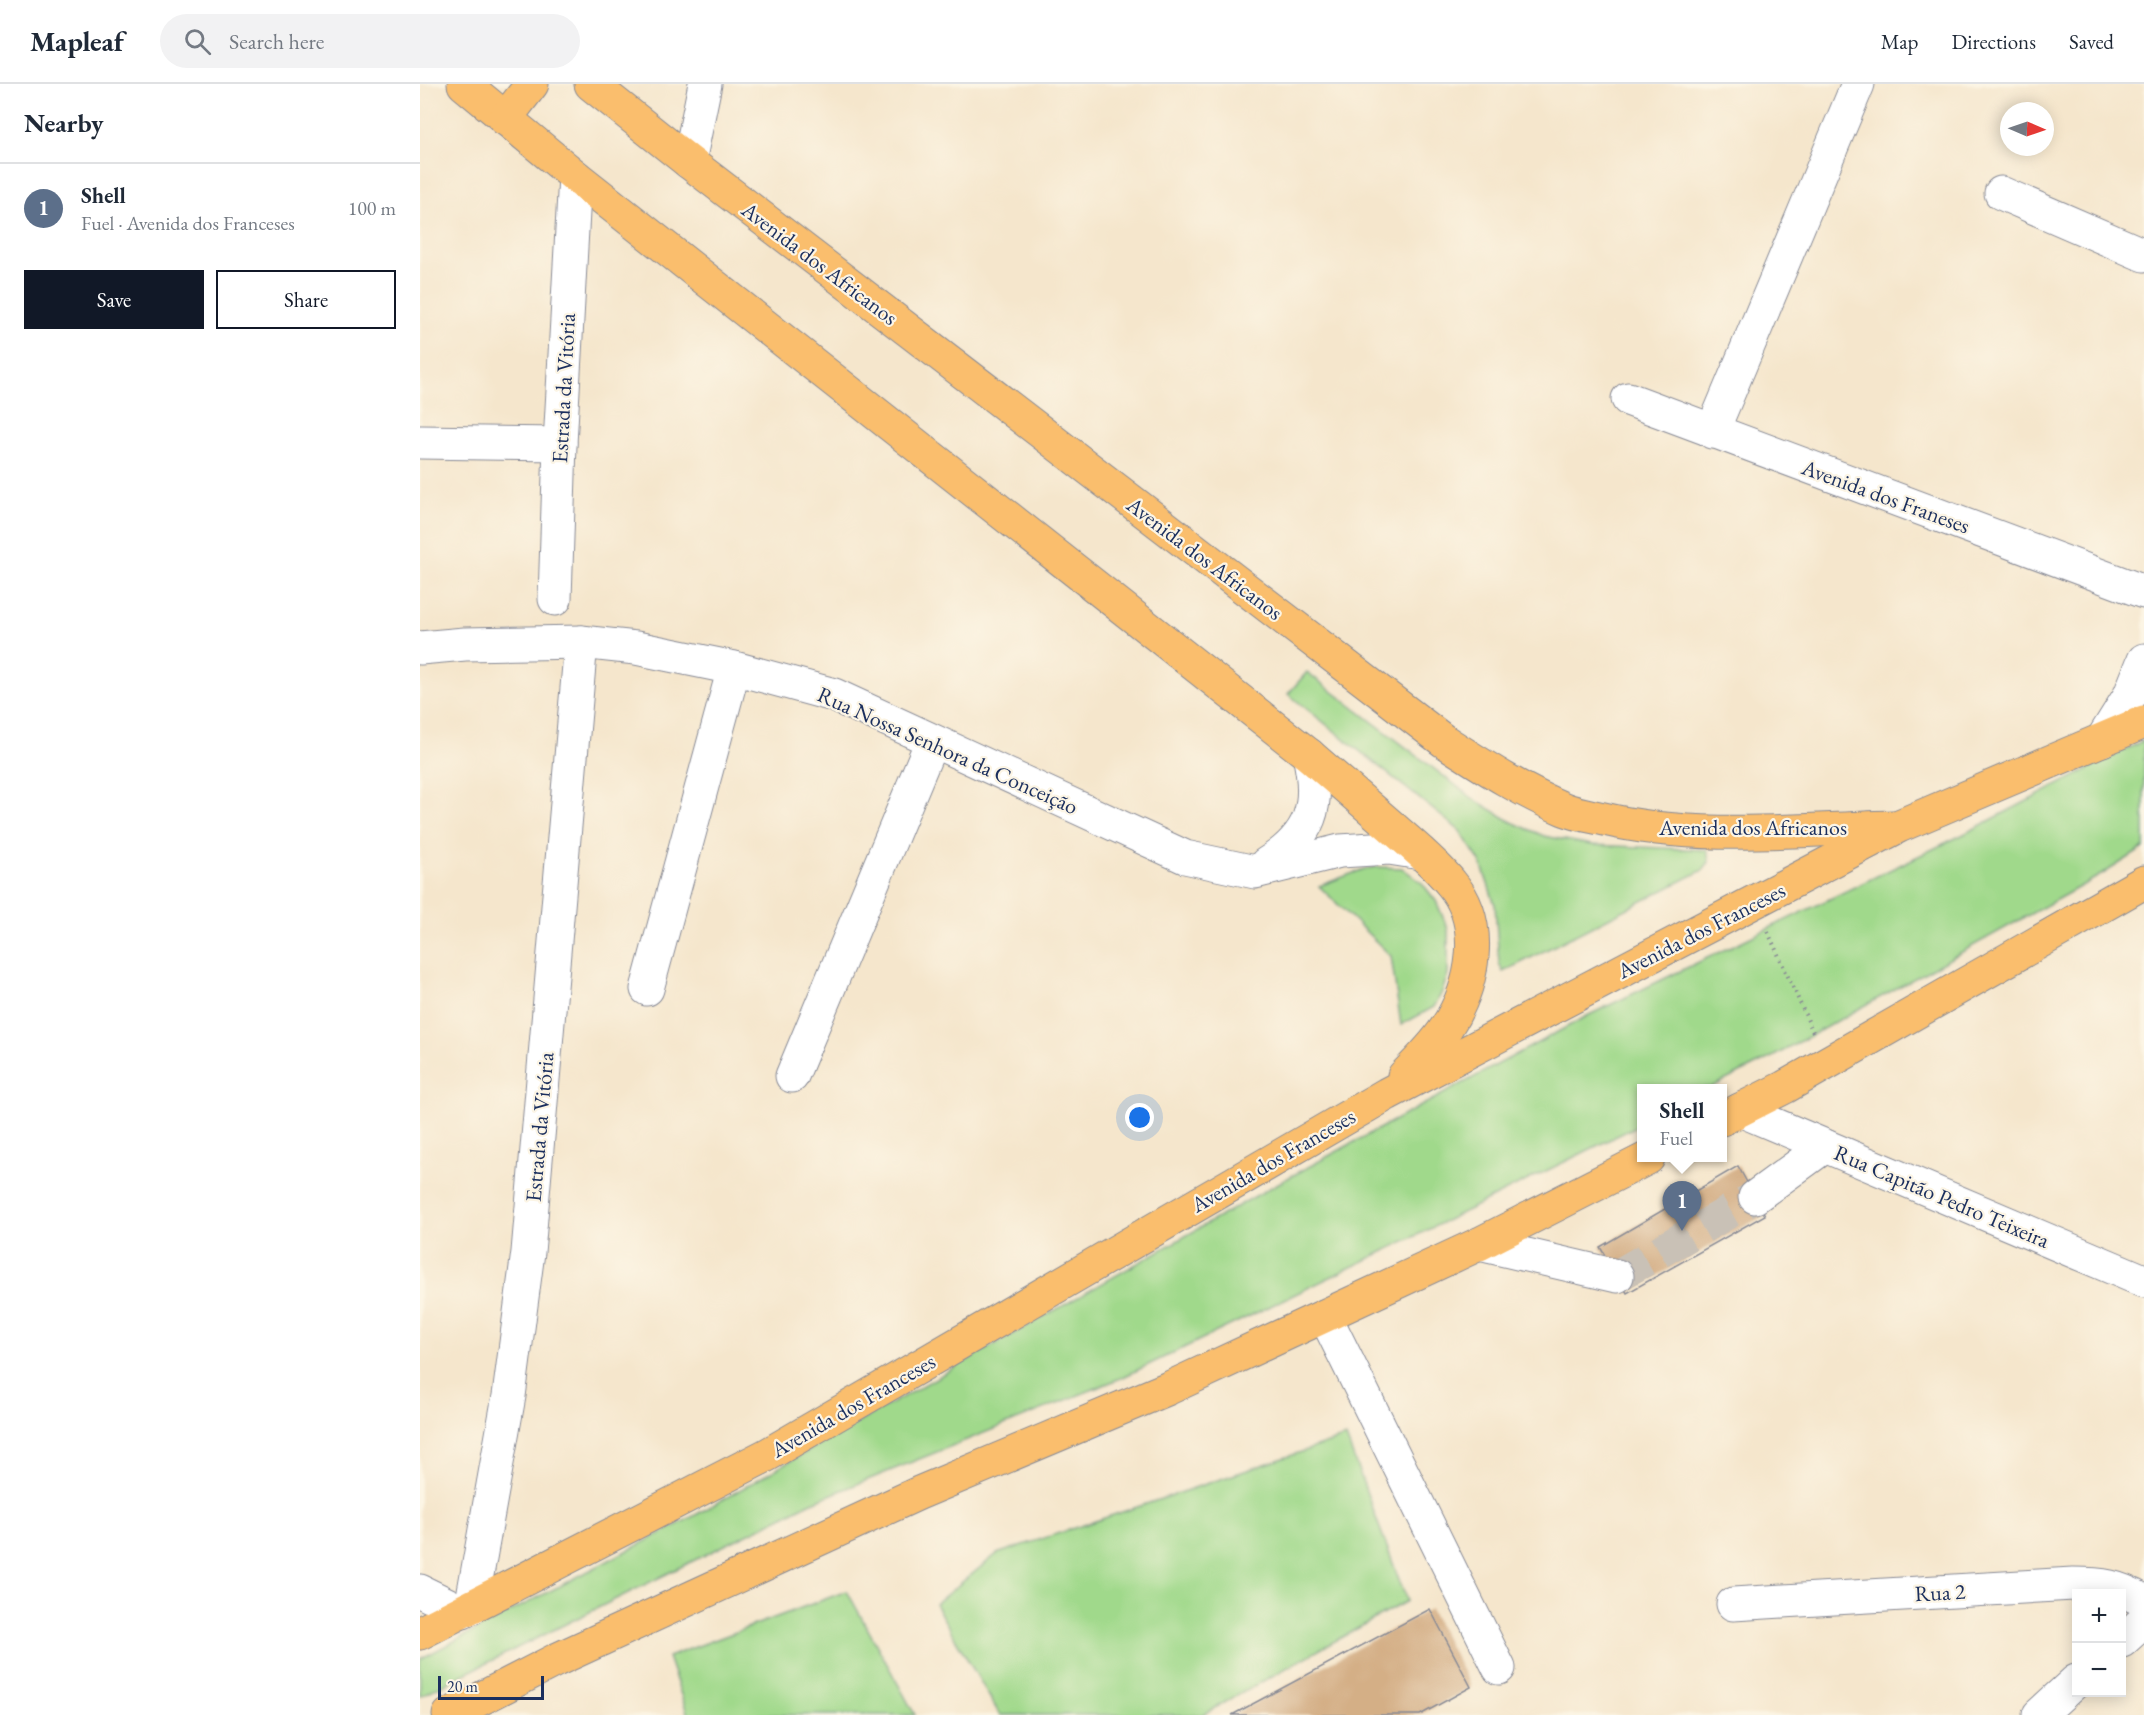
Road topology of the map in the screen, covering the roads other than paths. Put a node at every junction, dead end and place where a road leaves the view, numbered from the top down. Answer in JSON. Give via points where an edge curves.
{"nodes":[{"id":1,"x":464,"y":84,"type":"edge"},
{"id":2,"x":532,"y":84,"type":"edge"},
{"id":3,"x":591,"y":84,"type":"edge"},
{"id":4,"x":705,"y":84,"type":"edge"},
{"id":5,"x":1858,"y":84,"type":"edge"},
{"id":6,"x":505,"y":119,"type":"junction"},
{"id":7,"x":688,"y":162,"type":"junction"},
{"id":8,"x":575,"y":177,"type":"junction"},
{"id":9,"x":2001,"y":193,"type":"dead end"},
{"id":10,"x":2144,"y":255,"type":"edge"},
{"id":11,"x":1628,"y":399,"type":"dead end"},
{"id":12,"x":1713,"y":432,"type":"junction"},
{"id":13,"x":420,"y":442,"type":"edge"},
{"id":14,"x":560,"y":444,"type":"junction"},
{"id":15,"x":2144,"y":592,"type":"edge"},
{"id":16,"x":555,"y":599,"type":"dead end"},
{"id":17,"x":581,"y":642,"type":"junction"},
{"id":18,"x":420,"y":648,"type":"edge"},
{"id":19,"x":2144,"y":660,"type":"edge"},
{"id":20,"x":734,"y":668,"type":"junction"},
{"id":21,"x":2144,"y":722,"type":"edge"},
{"id":22,"x":2102,"y":740,"type":"junction"},
{"id":23,"x":932,"y":741,"type":"junction"},
{"id":24,"x":1309,"y":755,"type":"junction"},
{"id":25,"x":1899,"y":826,"type":"junction"},
{"id":26,"x":1421,"y":853,"type":"junction"},
{"id":27,"x":1255,"y":872,"type":"junction"},
{"id":28,"x":2144,"y":882,"type":"edge"},
{"id":29,"x":647,"y":989,"type":"dead end"},
{"id":30,"x":792,"y":1076,"type":"dead end"},
{"id":31,"x":1387,"y":1094,"type":"junction"},
{"id":32,"x":1731,"y":1115,"type":"edge"},
{"id":33,"x":1825,"y":1146,"type":"junction"},
{"id":34,"x":1640,"y":1162,"type":"edge"},
{"id":35,"x":1755,"y":1197,"type":"tunnel mouth"},
{"id":36,"x":1479,"y":1244,"type":"junction"},
{"id":37,"x":1617,"y":1276,"type":"tunnel mouth"},
{"id":38,"x":2144,"y":1281,"type":"edge"},
{"id":39,"x":1325,"y":1316,"type":"junction"},
{"id":40,"x":420,"y":1591,"type":"edge"},
{"id":41,"x":2144,"y":1601,"type":"edge"},
{"id":42,"x":1732,"y":1604,"type":"dead end"},
{"id":43,"x":467,"y":1610,"type":"junction"},
{"id":44,"x":2144,"y":1622,"type":"edge"},
{"id":45,"x":420,"y":1633,"type":"edge"},
{"id":46,"x":2126,"y":1637,"type":"edge"},
{"id":47,"x":1499,"y":1668,"type":"dead end"},
{"id":48,"x":2072,"y":1686,"type":"edge"},
{"id":49,"x":450,"y":1715,"type":"edge"},
{"id":50,"x":2039,"y":1715,"type":"edge"}],
"edges":[{"from":1,"to":6,"type":"main road"},
{"from":2,"to":6,"type":"main road"},
{"from":3,"to":7,"type":"main road","name":"Avenida dos Africanos"},
{"from":4,"to":7,"type":"street"},
{"from":5,"to":12,"type":"street"},
{"from":6,"to":8,"type":"main road"},
{"from":7,"to":25,"type":"main road","name":"Avenida dos Africanos","via":[[1444,741],[1509,782],[1566,810],[1620,823],[1684,831]]},
{"from":8,"to":14,"type":"street","name":"Estrada da Vitória"},
{"from":8,"to":24,"type":"main road"},
{"from":9,"to":10,"type":"street"},
{"from":11,"to":12,"type":"street","name":"Avenida dos Franeses"},
{"from":12,"to":15,"type":"street","name":"Avenida dos Franeses"},
{"from":13,"to":14,"type":"street"},
{"from":14,"to":16,"type":"street","name":"Estrada da Vitória"},
{"from":17,"to":18,"type":"street","name":"Rua Nossa Senhora da Conceição"},
{"from":17,"to":20,"type":"street","name":"Rua Nossa Senhora da Conceição","via":[[665,653]]},
{"from":17,"to":43,"type":"street","name":"Estrada da Vitória","via":[[528,1252],[509,1396]]},
{"from":19,"to":22,"type":"street","via":[[2130,695]]},
{"from":20,"to":23,"type":"street","name":"Rua Nossa Senhora da Conceição","via":[[834,695]]},
{"from":20,"to":29,"type":"street"},
{"from":21,"to":22,"type":"main road","name":"Avenida dos Franceses"},
{"from":22,"to":25,"type":"main road","name":"Avenida dos Franceses"},
{"from":23,"to":27,"type":"street","name":"Rua Nossa Senhora da Conceição","via":[[1185,857]]},
{"from":23,"to":30,"type":"street"},
{"from":24,"to":26,"type":"main road"},
{"from":24,"to":27,"type":"street","via":[[1314,788],[1311,815],[1288,849]]},
{"from":25,"to":31,"type":"main road","name":"Avenida dos Franceses"},
{"from":26,"to":27,"type":"street","name":"Rua Nossa Senhora da Conceição","via":[[1389,848],[1340,851]]},
{"from":26,"to":31,"type":"main road","via":[[1462,900],[1472,936],[1470,971],[1446,1028]]},
{"from":28,"to":32,"type":"main road"},
{"from":31,"to":43,"type":"main road","name":"Avenida dos Franceses","via":[[767,1455]]},
{"from":32,"to":33,"type":"street","name":"Rua Capitão Pedro Teixeira"},
{"from":33,"to":35,"type":"street"},
{"from":33,"to":38,"type":"street","name":"Rua Capitão Pedro Teixeira"},
{"from":34,"to":36,"type":"main road"},
{"from":36,"to":37,"type":"street"},
{"from":36,"to":39,"type":"main road"},
{"from":39,"to":47,"type":"street"},
{"from":39,"to":49,"type":"main road","via":[[1169,1388],[919,1493],[556,1660]]},
{"from":40,"to":43,"type":"street"},
{"from":41,"to":42,"type":"street","name":"Rua 2","via":[[2102,1584],[2083,1584]]},
{"from":43,"to":45,"type":"main road","name":"Avenida dos Franceses"},
{"from":44,"to":46,"type":"street"},
{"from":48,"to":50,"type":"street"}]}
